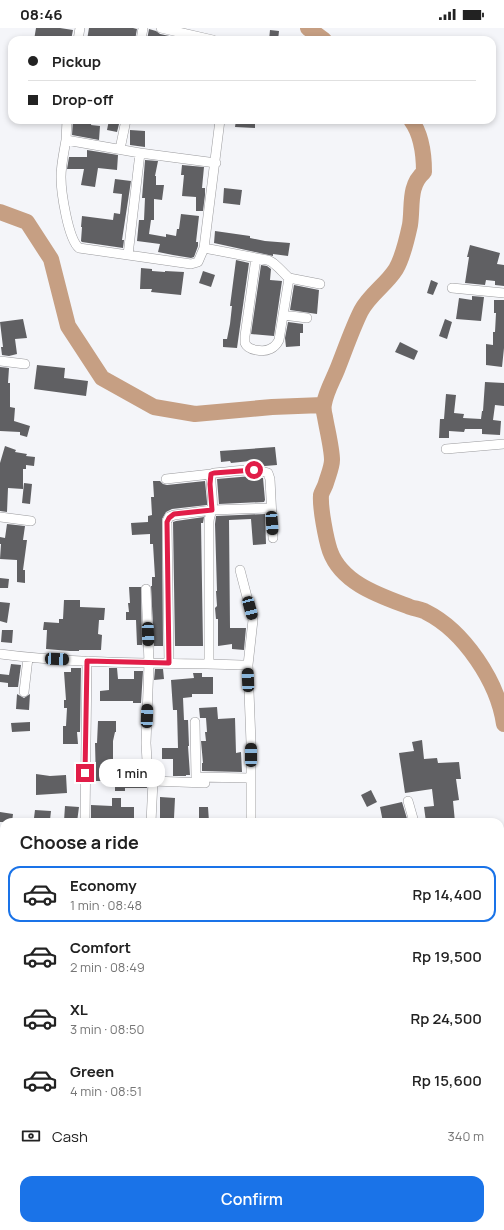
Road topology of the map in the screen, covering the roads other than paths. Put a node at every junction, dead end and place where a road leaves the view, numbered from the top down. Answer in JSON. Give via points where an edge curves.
{"nodes":[{"id":1,"x":161,"y":28,"type":"edge"},
{"id":2,"x":195,"y":36,"type":"edge"},
{"id":3,"x":68,"y":124,"type":"edge"},
{"id":4,"x":125,"y":124,"type":"edge"},
{"id":5,"x":220,"y":124,"type":"edge"},
{"id":6,"x":66,"y":140,"type":"junction"},
{"id":7,"x":120,"y":149,"type":"junction"},
{"id":8,"x":140,"y":153,"type":"junction"},
{"id":9,"x":216,"y":163,"type":"junction"},
{"id":10,"x":204,"y":248,"type":"junction"},
{"id":11,"x":128,"y":255,"type":"junction"},
{"id":12,"x":256,"y":258,"type":"junction"},
{"id":13,"x":289,"y":278,"type":"junction"},
{"id":14,"x":320,"y":284,"type":"dead end"},
{"id":15,"x":452,"y":288,"type":"dead end"},
{"id":16,"x":504,"y":294,"type":"edge"},
{"id":17,"x":283,"y":315,"type":"junction"},
{"id":18,"x":307,"y":318,"type":"dead end"},
{"id":19,"x":0,"y":361,"type":"edge"},
{"id":20,"x":25,"y":364,"type":"dead end"},
{"id":21,"x":504,"y":444,"type":"edge"},
{"id":22,"x":446,"y":449,"type":"dead end"},
{"id":23,"x":211,"y":474,"type":"junction"},
{"id":24,"x":166,"y":479,"type":"dead end"},
{"id":25,"x":271,"y":508,"type":"junction"},
{"id":26,"x":212,"y":510,"type":"junction"},
{"id":27,"x":0,"y":517,"type":"edge"},
{"id":28,"x":31,"y":521,"type":"dead end"},
{"id":29,"x":273,"y":538,"type":"dead end"},
{"id":30,"x":240,"y":570,"type":"dead end"},
{"id":31,"x":146,"y":589,"type":"dead end"},
{"id":32,"x":0,"y":654,"type":"edge"},
{"id":33,"x":28,"y":658,"type":"junction"},
{"id":34,"x":87,"y":661,"type":"junction"},
{"id":35,"x":148,"y":663,"type":"junction"},
{"id":36,"x":169,"y":663,"type":"junction"},
{"id":37,"x":209,"y":663,"type":"junction"},
{"id":38,"x":248,"y":665,"type":"junction"},
{"id":39,"x":24,"y":692,"type":"dead end"},
{"id":40,"x":195,"y":722,"type":"dead end"},
{"id":41,"x":250,"y":780,"type":"junction"},
{"id":42,"x":152,"y":781,"type":"junction"},
{"id":43,"x":408,"y":801,"type":"dead end"},
{"id":44,"x":85,"y":818,"type":"edge"},
{"id":45,"x":151,"y":818,"type":"edge"},
{"id":46,"x":251,"y":818,"type":"edge"},
{"id":47,"x":413,"y":818,"type":"edge"}],
"edges":[{"from":1,"to":2,"type":"street"},
{"from":3,"to":6,"type":"street"},
{"from":4,"to":7,"type":"street"},
{"from":5,"to":9,"type":"street"},
{"from":6,"to":7,"type":"street"},
{"from":6,"to":11,"type":"street","via":[[61,178],[64,204],[74,242],[79,248]]},
{"from":7,"to":8,"type":"street"},
{"from":8,"to":9,"type":"street"},
{"from":8,"to":11,"type":"street"},
{"from":9,"to":10,"type":"street"},
{"from":10,"to":11,"type":"street","via":[[198,262],[191,264]]},
{"from":10,"to":12,"type":"street"},
{"from":12,"to":13,"type":"street","via":[[271,261]]},
{"from":12,"to":17,"type":"street","via":[[245,336],[245,343],[249,348],[269,350],[276,346]]},
{"from":13,"to":14,"type":"street"},
{"from":13,"to":17,"type":"street"},
{"from":15,"to":16,"type":"street"},
{"from":17,"to":18,"type":"street"},
{"from":19,"to":20,"type":"street"},
{"from":21,"to":22,"type":"street"},
{"from":23,"to":24,"type":"street"},
{"from":23,"to":25,"type":"street","via":[[254,470],[268,473]]},
{"from":23,"to":26,"type":"street"},
{"from":25,"to":26,"type":"street"},
{"from":25,"to":29,"type":"street"},
{"from":26,"to":36,"type":"street","via":[[174,514],[167,522]]},
{"from":26,"to":37,"type":"street","via":[[209,515]]},
{"from":27,"to":28,"type":"street"},
{"from":30,"to":38,"type":"street","via":[[253,620]]},
{"from":31,"to":35,"type":"street"},
{"from":32,"to":33,"type":"street"},
{"from":33,"to":34,"type":"street"},
{"from":33,"to":39,"type":"street"},
{"from":34,"to":35,"type":"street"},
{"from":34,"to":44,"type":"street"},
{"from":35,"to":36,"type":"street"},
{"from":35,"to":42,"type":"street","via":[[146,761]]},
{"from":36,"to":37,"type":"street"},
{"from":37,"to":38,"type":"street"},
{"from":38,"to":41,"type":"street"},
{"from":40,"to":41,"type":"street","via":[[196,776]]},
{"from":41,"to":42,"type":"street"},
{"from":41,"to":46,"type":"street"},
{"from":42,"to":45,"type":"street"},
{"from":43,"to":47,"type":"street"}]}
